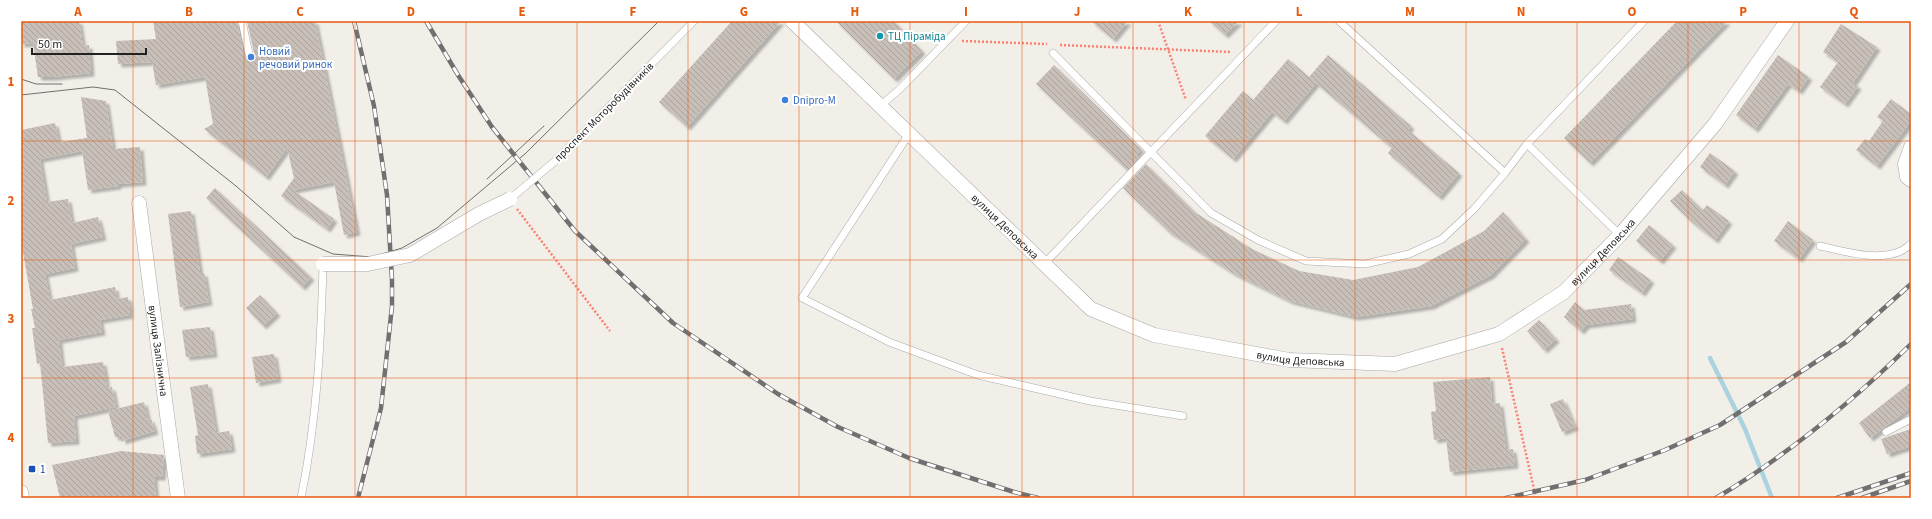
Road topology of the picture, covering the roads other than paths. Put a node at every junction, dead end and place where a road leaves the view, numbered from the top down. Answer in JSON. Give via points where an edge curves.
{"nodes":[{"id":1,"x":242,"y":21,"type":"edge"},
{"id":2,"x":694,"y":21,"type":"edge"},
{"id":3,"x":792,"y":21,"type":"edge"},
{"id":4,"x":966,"y":21,"type":"edge"},
{"id":5,"x":1276,"y":21,"type":"edge"},
{"id":6,"x":1339,"y":21,"type":"edge"},
{"id":7,"x":1644,"y":21,"type":"edge"},
{"id":8,"x":1787,"y":21,"type":"edge"},
{"id":9,"x":1053,"y":53,"type":"dead end"},
{"id":10,"x":249,"y":54,"type":"dead end"},
{"id":11,"x":880,"y":106,"type":"junction"},
{"id":12,"x":909,"y":134,"type":"junction"},
{"id":13,"x":1527,"y":144,"type":"junction"},
{"id":14,"x":1911,"y":147,"type":"edge"},
{"id":15,"x":1151,"y":152,"type":"junction"},
{"id":16,"x":1505,"y":173,"type":"junction"},
{"id":17,"x":1911,"y":180,"type":"edge"},
{"id":18,"x":510,"y":199,"type":"joint"},
{"id":19,"x":139,"y":203,"type":"dead end"},
{"id":20,"x":1620,"y":235,"type":"junction"},
{"id":21,"x":1911,"y":244,"type":"edge"},
{"id":22,"x":1820,"y":246,"type":"dead end"},
{"id":23,"x":323,"y":264,"type":"joint"},
{"id":24,"x":1044,"y":264,"type":"junction"},
{"id":25,"x":1183,"y":416,"type":"dead end"},
{"id":26,"x":1911,"y":419,"type":"edge"},
{"id":27,"x":1886,"y":432,"type":"dead end"},
{"id":28,"x":21,"y":492,"type":"edge"},
{"id":29,"x":22,"y":498,"type":"edge"},
{"id":30,"x":178,"y":498,"type":"edge"},
{"id":31,"x":301,"y":498,"type":"edge"}],
"edges":[{"from":1,"to":10,"type":"lane"},
{"from":2,"to":18,"type":"lane","name":"проспект Моторобудівників","bridge":true,"via":[[554,162]]},
{"from":3,"to":11,"type":"street","name":"вулиця Деповська"},
{"from":4,"to":11,"type":"lane"},
{"from":5,"to":15,"type":"lane"},
{"from":6,"to":16,"type":"lane"},
{"from":7,"to":13,"type":"lane"},
{"from":8,"to":20,"type":"street","name":"вулиця Деповська","via":[[1715,124]]},
{"from":9,"to":15,"type":"lane"},
{"from":11,"to":12,"type":"street","name":"вулиця Деповська"},
{"from":12,"to":24,"type":"street","name":"вулиця Деповська"},
{"from":12,"to":25,"type":"lane","via":[[802,298],[889,342],[978,375],[1090,401]]},
{"from":13,"to":16,"type":"lane"},
{"from":13,"to":20,"type":"lane"},
{"from":14,"to":17,"type":"street","via":[[1905,164],[1907,177]]},
{"from":15,"to":16,"type":"lane","via":[[1212,213],[1258,240],[1306,261],[1365,264],[1409,254],[1442,239],[1474,209]]},
{"from":15,"to":24,"type":"lane"},
{"from":18,"to":23,"type":"street","bridge":true,"via":[[410,255],[368,264]]},
{"from":19,"to":30,"type":"street","name":"вулиця Залізнична"},
{"from":20,"to":24,"type":"street","name":"вулиця Деповська","via":[[1564,292],[1499,334],[1395,364],[1289,360],[1154,335],[1091,309]]},
{"from":21,"to":22,"type":"lane","via":[[1901,251],[1882,255],[1854,253]]},
{"from":23,"to":31,"type":"lane","via":[[319,358]]},
{"from":26,"to":27,"type":"lane"},
{"from":28,"to":29,"type":"street"}]}
